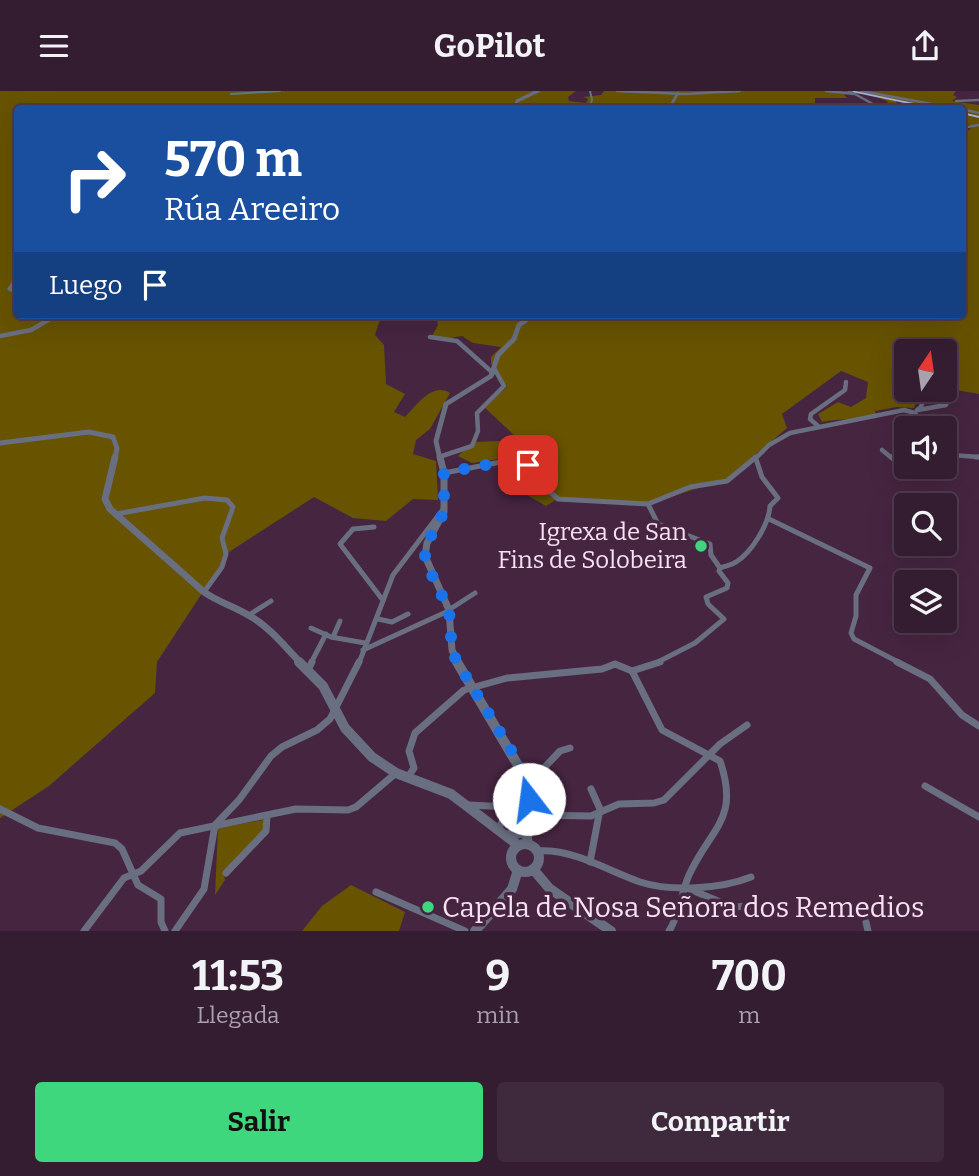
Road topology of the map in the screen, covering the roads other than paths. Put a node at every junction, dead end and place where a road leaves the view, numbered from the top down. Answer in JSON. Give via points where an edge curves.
{"nodes":[{"id":1,"x":538,"y":91,"type":"edge"},
{"id":2,"x":617,"y":91,"type":"edge"},
{"id":3,"x":658,"y":91,"type":"edge"},
{"id":4,"x":686,"y":91,"type":"edge"},
{"id":5,"x":740,"y":91,"type":"edge"},
{"id":6,"x":826,"y":91,"type":"edge"},
{"id":7,"x":678,"y":92,"type":"edge"},
{"id":8,"x":852,"y":92,"type":"edge"},
{"id":9,"x":860,"y":96,"type":"edge"},
{"id":10,"x":979,"y":100,"type":"edge"},
{"id":11,"x":956,"y":101,"type":"dead end"},
{"id":12,"x":516,"y":105,"type":"edge"},
{"id":13,"x":879,"y":105,"type":"edge"},
{"id":14,"x":925,"y":105,"type":"edge"},
{"id":15,"x":925,"y":105,"type":"edge"},
{"id":16,"x":50,"y":319,"type":"edge"},
{"id":17,"x":528,"y":319,"type":"edge"},
{"id":18,"x":0,"y":336,"type":"edge"},
{"id":19,"x":430,"y":337,"type":"dead end"},
{"id":20,"x":493,"y":371,"type":"junction"},
{"id":21,"x":846,"y":382,"type":"dead end"},
{"id":22,"x":921,"y":403,"type":"edge"},
{"id":23,"x":947,"y":403,"type":"edge"},
{"id":24,"x":911,"y":410,"type":"junction"},
{"id":25,"x":918,"y":410,"type":"junction"},
{"id":26,"x":917,"y":416,"type":"edge"},
{"id":27,"x":862,"y":418,"type":"joint"},
{"id":28,"x":818,"y":426,"type":"junction"},
{"id":29,"x":0,"y":443,"type":"edge"},
{"id":30,"x":881,"y":450,"type":"dead end"},
{"id":31,"x":442,"y":456,"type":"junction"},
{"id":32,"x":957,"y":456,"type":"edge"},
{"id":33,"x":979,"y":457,"type":"edge"},
{"id":34,"x":756,"y":459,"type":"junction"},
{"id":35,"x":894,"y":459,"type":"edge"},
{"id":36,"x":444,"y":473,"type":"junction"},
{"id":37,"x":648,"y":504,"type":"junction"},
{"id":38,"x":444,"y":507,"type":"junction"},
{"id":39,"x":116,"y":514,"type":"junction"},
{"id":40,"x":769,"y":519,"type":"junction"},
{"id":41,"x":374,"y":527,"type":"dead end"},
{"id":42,"x":720,"y":568,"type":"junction"},
{"id":43,"x":204,"y":592,"type":"junction"},
{"id":44,"x":475,"y":593,"type":"dead end"},
{"id":45,"x":382,"y":599,"type":"junction"},
{"id":46,"x":271,"y":601,"type":"dead end"},
{"id":47,"x":449,"y":610,"type":"junction"},
{"id":48,"x":408,"y":614,"type":"dead end"},
{"id":49,"x":249,"y":615,"type":"junction"},
{"id":50,"x":378,"y":619,"type":"junction"},
{"id":51,"x":340,"y":621,"type":"dead end"},
{"id":52,"x":312,"y":628,"type":"dead end"},
{"id":53,"x":329,"y":636,"type":"junction"},
{"id":54,"x":364,"y":646,"type":"junction"},
{"id":55,"x":308,"y":670,"type":"junction"},
{"id":56,"x":632,"y":671,"type":"junction"},
{"id":57,"x":474,"y":687,"type":"junction"},
{"id":58,"x":334,"y":707,"type":"junction"},
{"id":59,"x":747,"y":725,"type":"dead end"},
{"id":60,"x":979,"y":726,"type":"edge"},
{"id":61,"x":570,"y":748,"type":"dead end"},
{"id":62,"x":709,"y":755,"type":"junction"},
{"id":63,"x":396,"y":773,"type":"junction"},
{"id":64,"x":408,"y":777,"type":"junction"},
{"id":65,"x":529,"y":783,"type":"junction"},
{"id":66,"x":925,"y":786,"type":"dead end"},
{"id":67,"x":591,"y":789,"type":"dead end"},
{"id":68,"x":466,"y":805,"type":"junction"},
{"id":69,"x":0,"y":809,"type":"edge"},
{"id":70,"x":599,"y":814,"type":"junction"},
{"id":71,"x":267,"y":817,"type":"junction"},
{"id":72,"x":979,"y":817,"type":"edge"},
{"id":73,"x":529,"y":820,"type":"junction"},
{"id":74,"x":215,"y":825,"type":"junction"},
{"id":75,"x":503,"y":832,"type":"junction"},
{"id":76,"x":522,"y":845,"type":"junction"},
{"id":77,"x":538,"y":851,"type":"junction"},
{"id":78,"x":590,"y":862,"type":"junction"},
{"id":79,"x":533,"y":869,"type":"junction"},
{"id":80,"x":518,"y":870,"type":"junction"},
{"id":81,"x":133,"y":873,"type":"junction"},
{"id":82,"x":226,"y":873,"type":"dead end"},
{"id":83,"x":751,"y":877,"type":"dead end"},
{"id":84,"x":684,"y":886,"type":"junction"},
{"id":85,"x":376,"y":893,"type":"dead end"},
{"id":86,"x":752,"y":906,"type":"dead end"},
{"id":87,"x":84,"y":931,"type":"edge"},
{"id":88,"x":165,"y":931,"type":"edge"},
{"id":89,"x":175,"y":931,"type":"edge"},
{"id":90,"x":465,"y":931,"type":"edge"},
{"id":91,"x":475,"y":931,"type":"edge"},
{"id":92,"x":611,"y":931,"type":"edge"},
{"id":93,"x":669,"y":931,"type":"edge"}],
"edges":[{"from":1,"to":12,"type":"street"},
{"from":2,"to":7,"type":"street"},
{"from":3,"to":4,"type":"highway"},
{"from":5,"to":7,"type":"street"},
{"from":6,"to":8,"type":"street"},
{"from":8,"to":9,"type":"street"},
{"from":8,"to":14,"type":"highway"},
{"from":9,"to":13,"type":"street"},
{"from":9,"to":15,"type":"street"},
{"from":10,"to":11,"type":"street"},
{"from":16,"to":18,"type":"street","via":[[31,330]]},
{"from":17,"to":20,"type":"street","via":[[495,359]]},
{"from":19,"to":20,"type":"street","via":[[457,341]]},
{"from":20,"to":31,"type":"street","via":[[486,381],[446,404],[436,441]]},
{"from":20,"to":31,"type":"street","via":[[505,386],[477,413],[478,431],[471,446]]},
{"from":21,"to":28,"type":"street","via":[[845,390],[811,414]]},
{"from":22,"to":25,"type":"street"},
{"from":23,"to":25,"type":"street"},
{"from":24,"to":25,"type":"street"},
{"from":24,"to":26,"type":"street"},
{"from":24,"to":27,"type":"street"},
{"from":27,"to":28,"type":"street"},
{"from":28,"to":34,"type":"street","via":[[790,433]]},
{"from":29,"to":39,"type":"street","via":[[89,432],[113,437],[117,447],[104,499]]},
{"from":30,"to":35,"type":"street"},
{"from":31,"to":36,"type":"street"},
{"from":32,"to":33,"type":"street"},
{"from":34,"to":37,"type":"street","via":[[727,481],[690,487]]},
{"from":34,"to":40,"type":"street","via":[[762,477],[778,498],[770,506]]},
{"from":36,"to":37,"type":"street","via":[[506,461],[541,470],[542,485],[558,499]]},
{"from":36,"to":38,"type":"street"},
{"from":37,"to":42,"type":"street","via":[[659,524],[712,545],[711,555]]},
{"from":38,"to":45,"type":"street","via":[[393,575]]},
{"from":38,"to":47,"type":"street","via":[[425,556]]},
{"from":39,"to":43,"type":"street"},
{"from":39,"to":43,"type":"street","via":[[205,499],[228,501],[233,507],[222,538],[226,554]]},
{"from":40,"to":42,"type":"street","via":[[736,562]]},
{"from":40,"to":60,"type":"street","via":[[870,568],[856,595],[853,639],[930,679],[962,715]]},
{"from":41,"to":45,"type":"street","via":[[353,529],[340,544]]},
{"from":42,"to":56,"type":"street","via":[[727,588],[706,600],[724,618],[721,623],[686,647]]},
{"from":43,"to":49,"type":"street"},
{"from":44,"to":47,"type":"street"},
{"from":45,"to":50,"type":"street"},
{"from":46,"to":49,"type":"street"},
{"from":47,"to":54,"type":"street"},
{"from":47,"to":57,"type":"street","via":[[452,650]]},
{"from":48,"to":50,"type":"street","via":[[392,622]]},
{"from":49,"to":55,"type":"street"},
{"from":50,"to":54,"type":"street"},
{"from":51,"to":53,"type":"street"},
{"from":52,"to":53,"type":"street"},
{"from":53,"to":54,"type":"street"},
{"from":53,"to":55,"type":"street"},
{"from":54,"to":58,"type":"street"},
{"from":55,"to":58,"type":"street"},
{"from":56,"to":57,"type":"street","via":[[615,664],[506,678]]},
{"from":56,"to":62,"type":"street","via":[[662,730]]},
{"from":57,"to":64,"type":"street","via":[[457,693],[415,733],[409,751],[414,768]]},
{"from":57,"to":65,"type":"street"},
{"from":58,"to":63,"type":"street","via":[[358,744]]},
{"from":58,"to":74,"type":"street","via":[[323,726],[271,756]]},
{"from":59,"to":62,"type":"street"},
{"from":61,"to":65,"type":"street","via":[[559,751]]},
{"from":62,"to":70,"type":"street","via":[[664,800],[619,804]]},
{"from":62,"to":84,"type":"street","via":[[722,765],[728,801],[719,830]]},
{"from":63,"to":64,"type":"street"},
{"from":63,"to":71,"type":"street","via":[[348,810],[296,809]]},
{"from":64,"to":68,"type":"street"},
{"from":65,"to":73,"type":"street"},
{"from":66,"to":72,"type":"street"},
{"from":67,"to":70,"type":"street"},
{"from":68,"to":75,"type":"street"},
{"from":68,"to":75,"type":"street","via":[[509,807]]},
{"from":69,"to":81,"type":"street","via":[[38,828],[115,843]]},
{"from":70,"to":73,"type":"street"},
{"from":70,"to":78,"type":"street"},
{"from":71,"to":74,"type":"street"},
{"from":71,"to":82,"type":"street","via":[[266,831]]},
{"from":73,"to":75,"type":"street","via":[[520,833]]},
{"from":73,"to":76,"type":"street"},
{"from":74,"to":81,"type":"street","via":[[180,833],[141,871]]},
{"from":74,"to":89,"type":"street","via":[[204,889]]},
{"from":75,"to":76,"type":"street"},
{"from":76,"to":77,"type":"street"},
{"from":76,"to":80,"type":"street","via":[[509,857]]},
{"from":77,"to":78,"type":"street","via":[[558,851]]},
{"from":77,"to":79,"type":"street","via":[[539,862]]},
{"from":78,"to":84,"type":"street","via":[[643,883]]},
{"from":79,"to":80,"type":"street"},
{"from":79,"to":92,"type":"street","via":[[549,888]]},
{"from":80,"to":91,"type":"street","via":[[512,889]]},
{"from":81,"to":87,"type":"street","via":[[115,888]]},
{"from":81,"to":88,"type":"street","via":[[138,885],[161,899]]},
{"from":83,"to":84,"type":"street","via":[[739,883]]},
{"from":84,"to":86,"type":"street","via":[[732,907]]},
{"from":84,"to":93,"type":"street"},
{"from":85,"to":90,"type":"street"}]}
